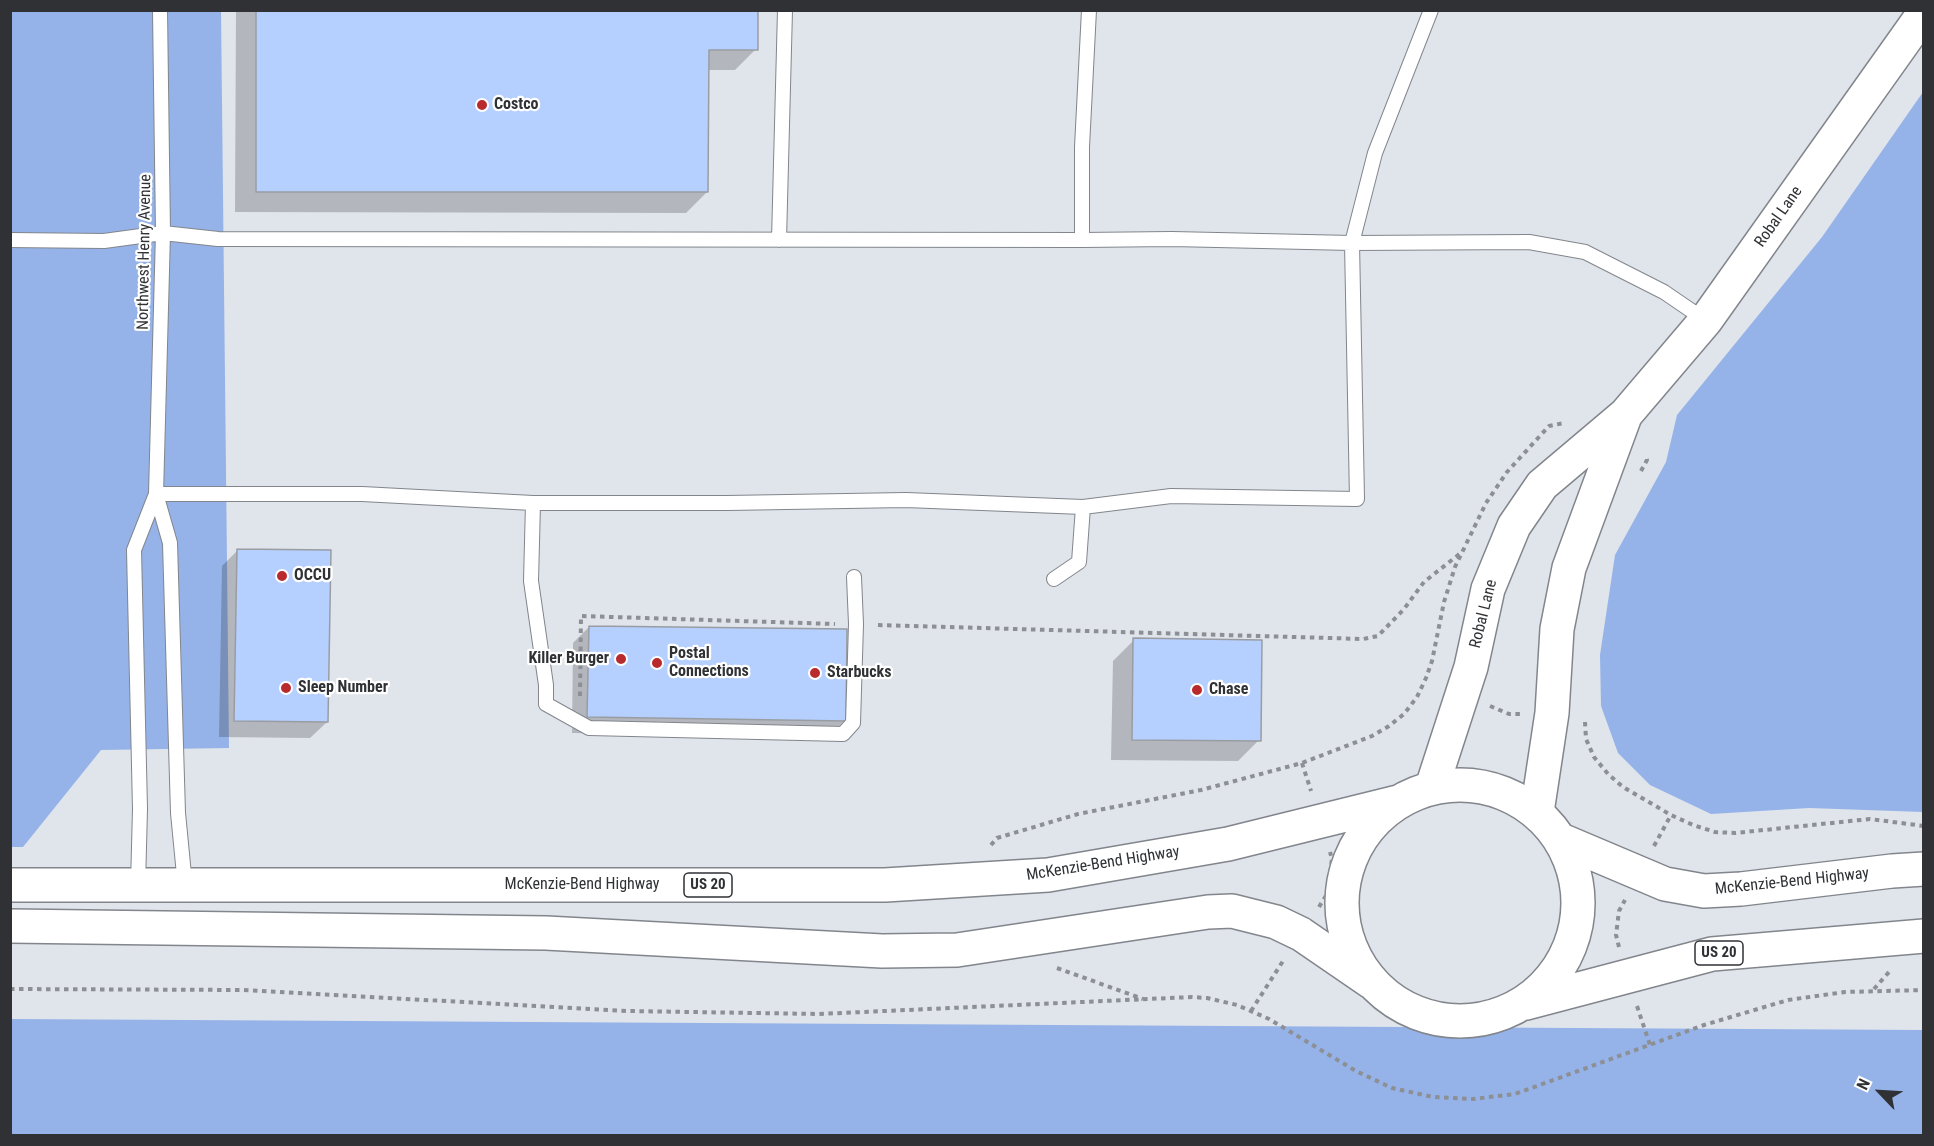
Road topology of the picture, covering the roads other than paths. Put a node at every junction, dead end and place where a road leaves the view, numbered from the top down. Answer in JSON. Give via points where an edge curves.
{"nodes":[{"id":1,"x":160,"y":10,"type":"edge"},
{"id":2,"x":785,"y":10,"type":"edge"},
{"id":3,"x":1089,"y":10,"type":"edge"},
{"id":4,"x":1431,"y":10,"type":"edge"},
{"id":5,"x":1923,"y":13,"type":"edge"},
{"id":6,"x":163,"y":233,"type":"junction"},
{"id":7,"x":10,"y":240,"type":"edge"},
{"id":8,"x":779,"y":240,"type":"junction"},
{"id":9,"x":1082,"y":240,"type":"junction"},
{"id":10,"x":1352,"y":243,"type":"junction"},
{"id":11,"x":1706,"y":320,"type":"junction"},
{"id":12,"x":1626,"y":414,"type":"junction"},
{"id":13,"x":156,"y":494,"type":"junction"},
{"id":14,"x":533,"y":503,"type":"junction"},
{"id":15,"x":1083,"y":507,"type":"junction"},
{"id":16,"x":854,"y":577,"type":"dead end"},
{"id":17,"x":1053,"y":579,"type":"dead end"},
{"id":18,"x":1432,"y":787,"type":"junction"},
{"id":19,"x":1398,"y":802,"type":"junction"},
{"id":20,"x":1537,"y":812,"type":"junction"},
{"id":21,"x":1561,"y":840,"type":"junction"},
{"id":22,"x":1923,"y":869,"type":"edge"},
{"id":23,"x":10,"y":885,"type":"edge"},
{"id":24,"x":138,"y":885,"type":"junction"},
{"id":25,"x":185,"y":885,"type":"junction"},
{"id":26,"x":10,"y":926,"type":"edge"},
{"id":27,"x":1923,"y":936,"type":"edge"},
{"id":28,"x":1371,"y":982,"type":"junction"},
{"id":29,"x":1521,"y":1004,"type":"junction"}],
"edges":[{"from":1,"to":6,"type":"lane","name":"Northwest Henry Avenue"},
{"from":2,"to":8,"type":"lane"},
{"from":3,"to":9,"type":"lane"},
{"from":4,"to":10,"type":"lane","via":[[1375,153]]},
{"from":5,"to":11,"type":"main road","name":"Robal Lane"},
{"from":6,"to":7,"type":"lane","via":[[104,241]]},
{"from":6,"to":8,"type":"lane","via":[[218,239]]},
{"from":6,"to":13,"type":"lane","name":"Northwest Henry Avenue"},
{"from":8,"to":9,"type":"lane"},
{"from":9,"to":10,"type":"lane"},
{"from":10,"to":11,"type":"lane","via":[[1529,242],[1585,252],[1664,292]]},
{"from":10,"to":15,"type":"lane","via":[[1356,499],[1171,496]]},
{"from":11,"to":12,"type":"main road","name":"Robal Lane"},
{"from":12,"to":18,"type":"main road","name":"Robal Lane","via":[[1542,485],[1514,526],[1488,589],[1471,667]]},
{"from":12,"to":20,"type":"main road","name":"Robal Lane","via":[[1569,568],[1557,629],[1552,713]]},
{"from":13,"to":14,"type":"lane","via":[[362,494]]},
{"from":13,"to":24,"type":"lane","via":[[134,550]]},
{"from":13,"to":25,"type":"lane","via":[[170,543],[178,813]]},
{"from":14,"to":15,"type":"lane","via":[[906,500]]},
{"from":14,"to":16,"type":"lane","via":[[531,581],[546,704],[589,728],[843,734],[853,723]]},
{"from":15,"to":17,"type":"lane","via":[[1079,561]]},
{"from":18,"to":19,"type":"main road"},
{"from":18,"to":20,"type":"main road","via":[[1469,784],[1505,793]]},
{"from":19,"to":25,"type":"main road","name":"McKenzie-Bend Highway","number":"US 20","via":[[1228,844],[1048,875],[896,884]]},
{"from":19,"to":28,"type":"main road","via":[[1367,829],[1347,865],[1341,906],[1349,946]]},
{"from":20,"to":21,"type":"main road"},
{"from":21,"to":22,"type":"main road","name":"McKenzie-Bend Highway","via":[[1665,884],[1704,891]]},
{"from":21,"to":29,"type":"main road","via":[[1575,875],[1578,912],[1569,948],[1550,980]]},
{"from":23,"to":24,"type":"main road","name":"McKenzie-Bend Highway","number":"US 20"},
{"from":24,"to":25,"type":"main road","name":"McKenzie-Bend Highway","number":"US 20"},
{"from":26,"to":28,"type":"main road","via":[[546,933],[882,951],[957,950],[1232,911],[1276,921]]},
{"from":27,"to":29,"type":"main road","number":"US 20","via":[[1712,954]]},
{"from":28,"to":29,"type":"main road","via":[[1403,1007],[1442,1020],[1483,1019]]}]}
